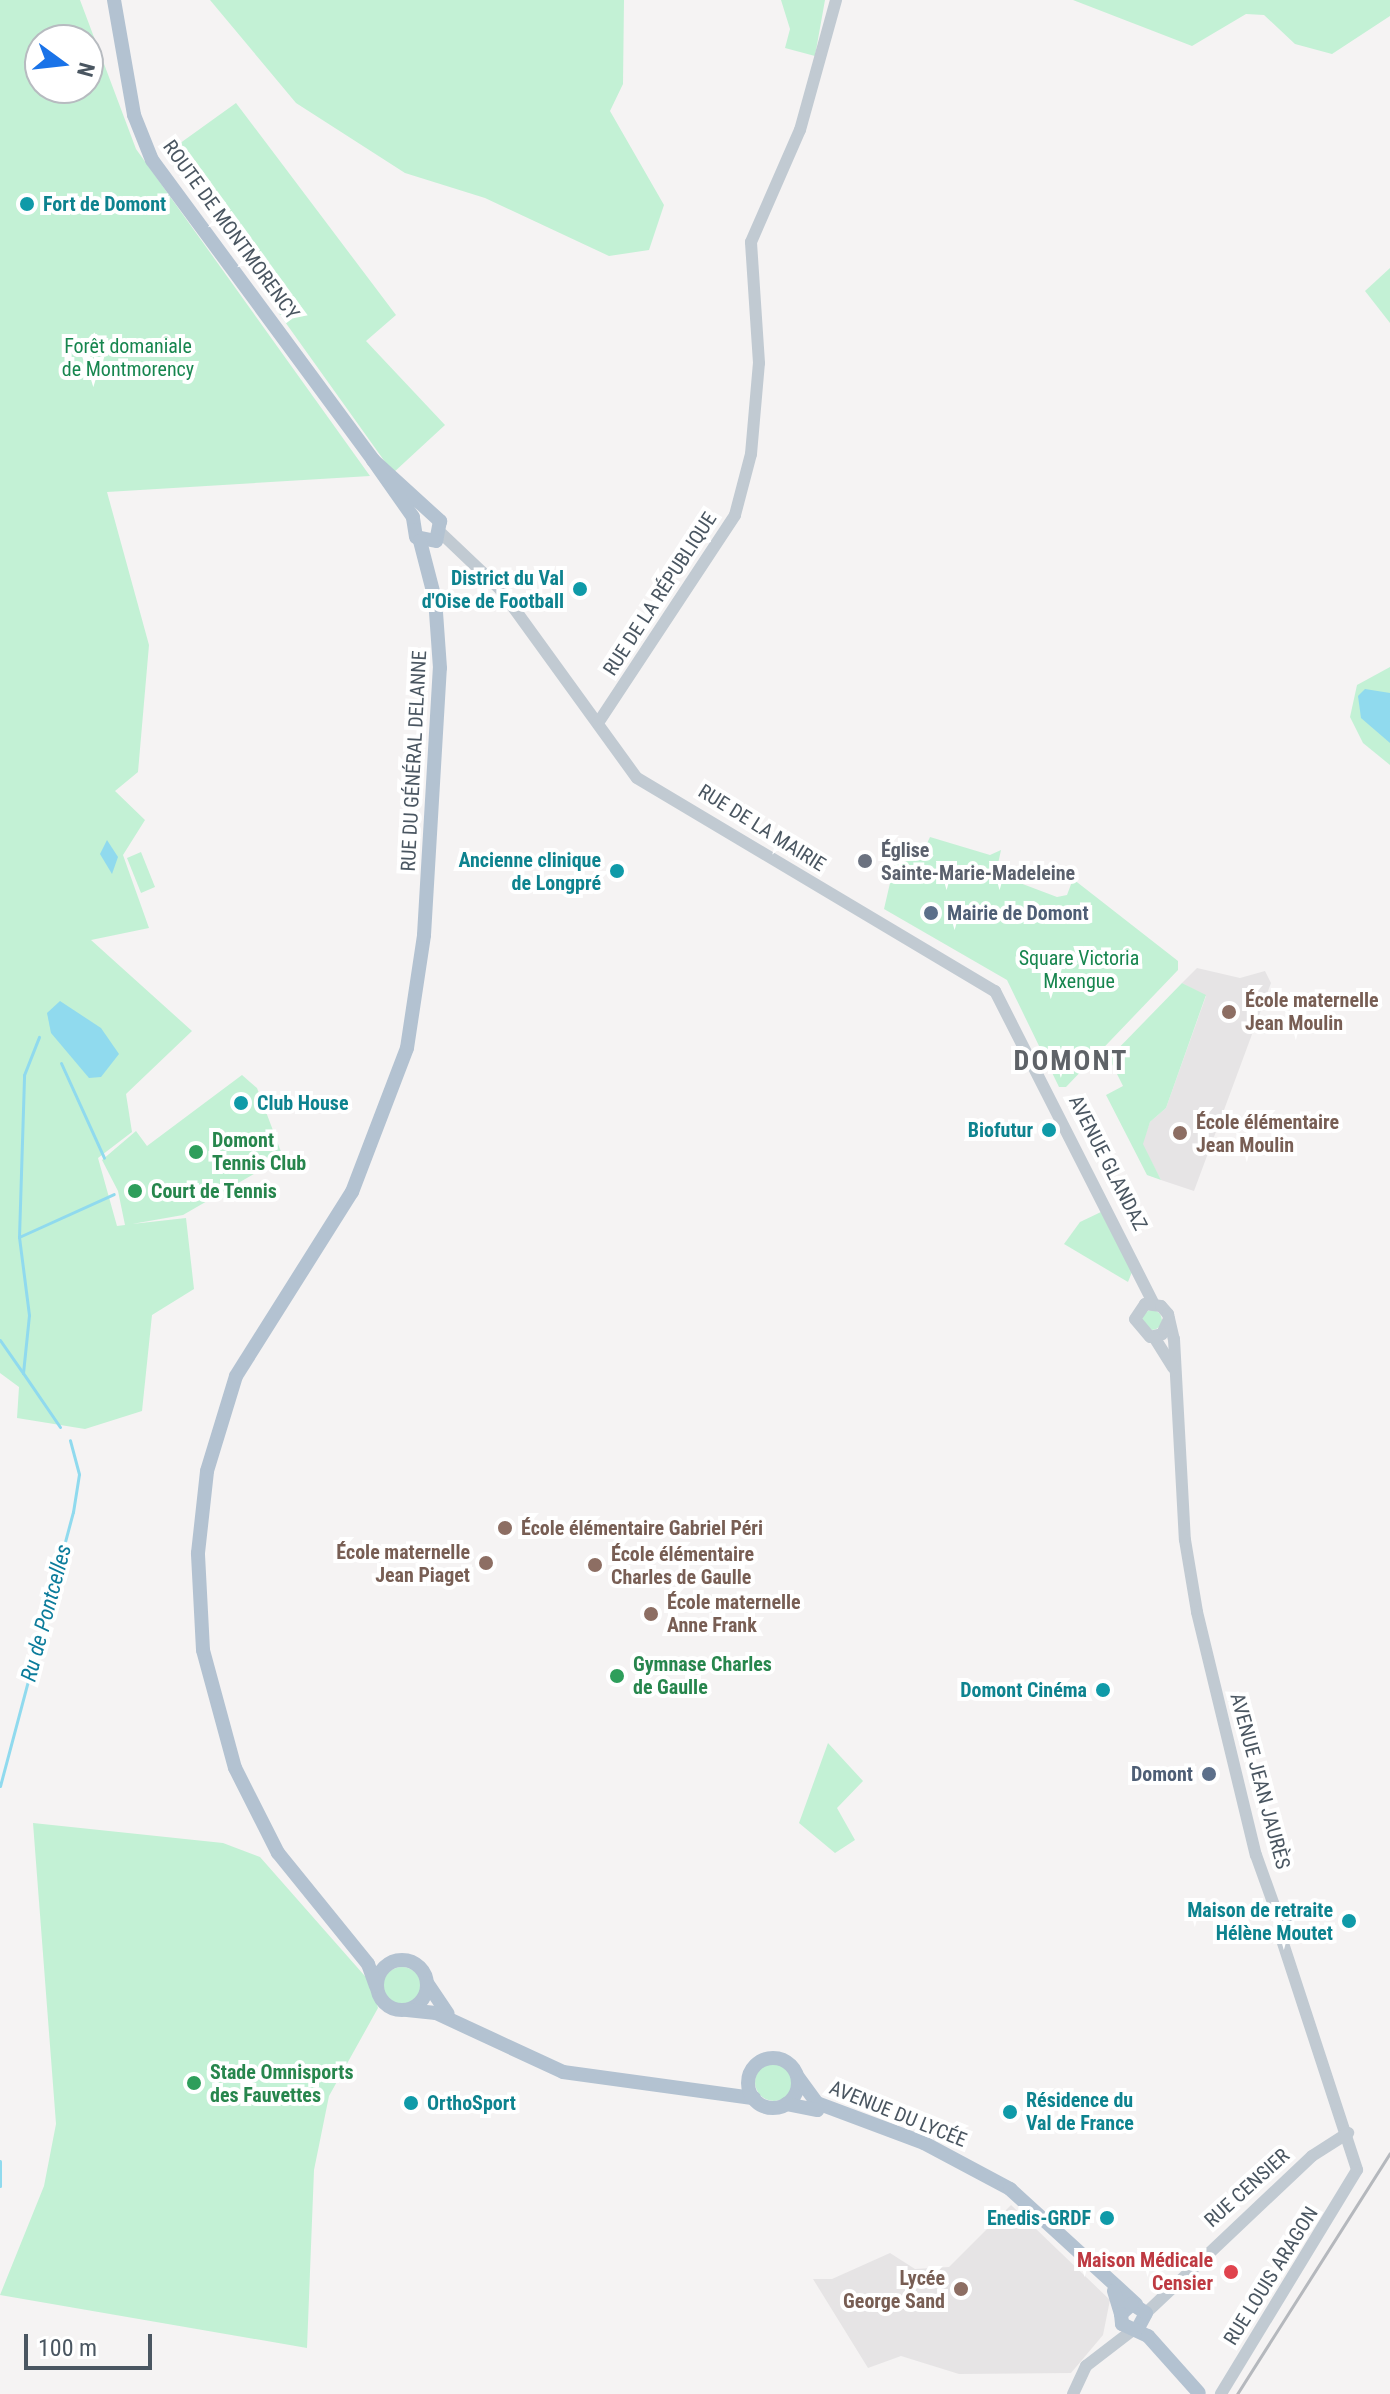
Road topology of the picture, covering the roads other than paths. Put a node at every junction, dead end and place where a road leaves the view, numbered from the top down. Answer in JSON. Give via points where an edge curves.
{"nodes":[{"id":1,"x":114,"y":0,"type":"edge"},
{"id":2,"x":836,"y":0,"type":"edge"},
{"id":3,"x":373,"y":460,"type":"junction"},
{"id":4,"x":429,"y":515,"type":"junction"},
{"id":5,"x":427,"y":537,"type":"junction"},
{"id":6,"x":598,"y":723,"type":"junction"},
{"id":7,"x":1002,"y":1000,"type":"joint"},
{"id":8,"x":1153,"y":1303,"type":"junction"},
{"id":9,"x":1169,"y":1319,"type":"junction"},
{"id":10,"x":1154,"y":1337,"type":"junction"},
{"id":11,"x":1175,"y":1377,"type":"junction"},
{"id":12,"x":354,"y":1946,"type":"junction"},
{"id":13,"x":391,"y":1962,"type":"junction"},
{"id":14,"x":427,"y":1983,"type":"junction"},
{"id":15,"x":376,"y":1986,"type":"junction"},
{"id":16,"x":407,"y":2010,"type":"junction"},
{"id":17,"x":750,"y":2074,"type":"junction"},
{"id":18,"x":798,"y":2077,"type":"junction"},
{"id":19,"x":610,"y":2081,"type":"junction"},
{"id":20,"x":708,"y":2092,"type":"junction"},
{"id":21,"x":754,"y":2098,"type":"junction"},
{"id":22,"x":786,"y":2104,"type":"junction"},
{"id":23,"x":1348,"y":2133,"type":"junction"},
{"id":24,"x":1354,"y":2179,"type":"joint"},
{"id":25,"x":1143,"y":2312,"type":"junction"},
{"id":26,"x":1121,"y":2317,"type":"junction"},
{"id":27,"x":1135,"y":2330,"type":"junction"},
{"id":28,"x":1115,"y":2338,"type":"junction"},
{"id":29,"x":1073,"y":2394,"type":"edge"},
{"id":30,"x":1199,"y":2394,"type":"edge"},
{"id":31,"x":1221,"y":2394,"type":"edge"}],
"edges":[{"from":1,"to":3,"type":"main road","name":"ROUTE DE MONTMORENCY","via":[[134,115],[152,160]]},
{"from":2,"to":6,"type":"street","name":"RUE DE LA RÉPUBLIQUE","via":[[800,130],[764,199],[751,242],[759,363],[741,495],[730,527]]},
{"from":3,"to":4,"type":"main road","name":"ROUTE DE MONTMORENCY"},
{"from":3,"to":5,"type":"main road","name":"ROUTE DE MONTMORENCY"},
{"from":4,"to":5,"type":"main road"},
{"from":4,"to":5,"type":"main road","name":"ROUTE DE MONTMORENCY","via":[[440,521]]},
{"from":5,"to":6,"type":"street","name":"RUE DE LA MAIRIE","via":[[500,589]]},
{"from":5,"to":12,"type":"main road","name":"RUE DU GÉNÉRAL DELANNE","via":[[441,653],[418,988],[373,1126],[321,1240],[246,1353],[220,1421],[203,1494],[199,1592],[210,1685],[245,1791],[285,1863]]},
{"from":6,"to":7,"type":"street","name":"RUE DE LA MAIRIE","via":[[640,780],[915,938]]},
{"from":7,"to":8,"type":"street","name":"AVENUE GLANDAZ"},
{"from":8,"to":9,"type":"street","name":"AVENUE GLANDAZ"},
{"from":8,"to":10,"type":"street","name":"AVENUE JEAN JAURÈS","via":[[1135,1319],[1141,1332]]},
{"from":9,"to":10,"type":"street"},
{"from":9,"to":11,"type":"street","name":"AVENUE JEAN JAURÈS"},
{"from":10,"to":11,"type":"street","name":"AVENUE JEAN JAURÈS"},
{"from":11,"to":23,"type":"street","name":"AVENUE JEAN JAURÈS","via":[[1185,1540],[1197,1612],[1256,1855],[1276,1911],[1286,1919],[1281,1937]]},
{"from":12,"to":13,"type":"main road"},
{"from":12,"to":15,"type":"main road","name":"RUE DU GÉNÉRAL DELANNE"},
{"from":13,"to":14,"type":"main road","via":[[413,1962]]},
{"from":13,"to":15,"type":"main road"},
{"from":14,"to":16,"type":"main road","via":[[424,1997]]},
{"from":14,"to":19,"type":"main road","via":[[436,2005],[468,2026]]},
{"from":15,"to":16,"type":"main road","via":[[386,2005]]},
{"from":16,"to":19,"type":"main road","via":[[436,2013],[548,2068]]},
{"from":17,"to":18,"type":"main road","via":[[776,2058]]},
{"from":17,"to":20,"type":"main road"},
{"from":17,"to":21,"type":"main road"},
{"from":18,"to":22,"type":"main road"},
{"from":18,"to":25,"type":"main road","name":"AVENUE DU LYCÉE","via":[[817,2103],[924,2143],[1010,2189]]},
{"from":19,"to":20,"type":"main road"},
{"from":20,"to":21,"type":"main road"},
{"from":21,"to":22,"type":"main road","via":[[769,2107]]},
{"from":22,"to":26,"type":"main road","name":"AVENUE DU LYCÉE","via":[[896,2137],[994,2187],[1081,2256],[1118,2297]]},
{"from":23,"to":24,"type":"street","name":"AVENUE JEAN JAURÈS"},
{"from":23,"to":25,"type":"street","name":"RUE CENSIER","via":[[1312,2156]]},
{"from":24,"to":31,"type":"street","name":"RUE LOUIS ARAGON"},
{"from":25,"to":26,"type":"main road"},
{"from":25,"to":27,"type":"main road"},
{"from":25,"to":30,"type":"main road","name":"AVENUE DU LYCÉE"},
{"from":26,"to":27,"type":"main road","name":"AVENUE DU LYCÉE"},
{"from":26,"to":28,"type":"street"},
{"from":27,"to":28,"type":"street"},
{"from":27,"to":30,"type":"main road","name":"AVENUE DU LYCÉE"},
{"from":28,"to":29,"type":"street","via":[[1086,2366]]}]}
